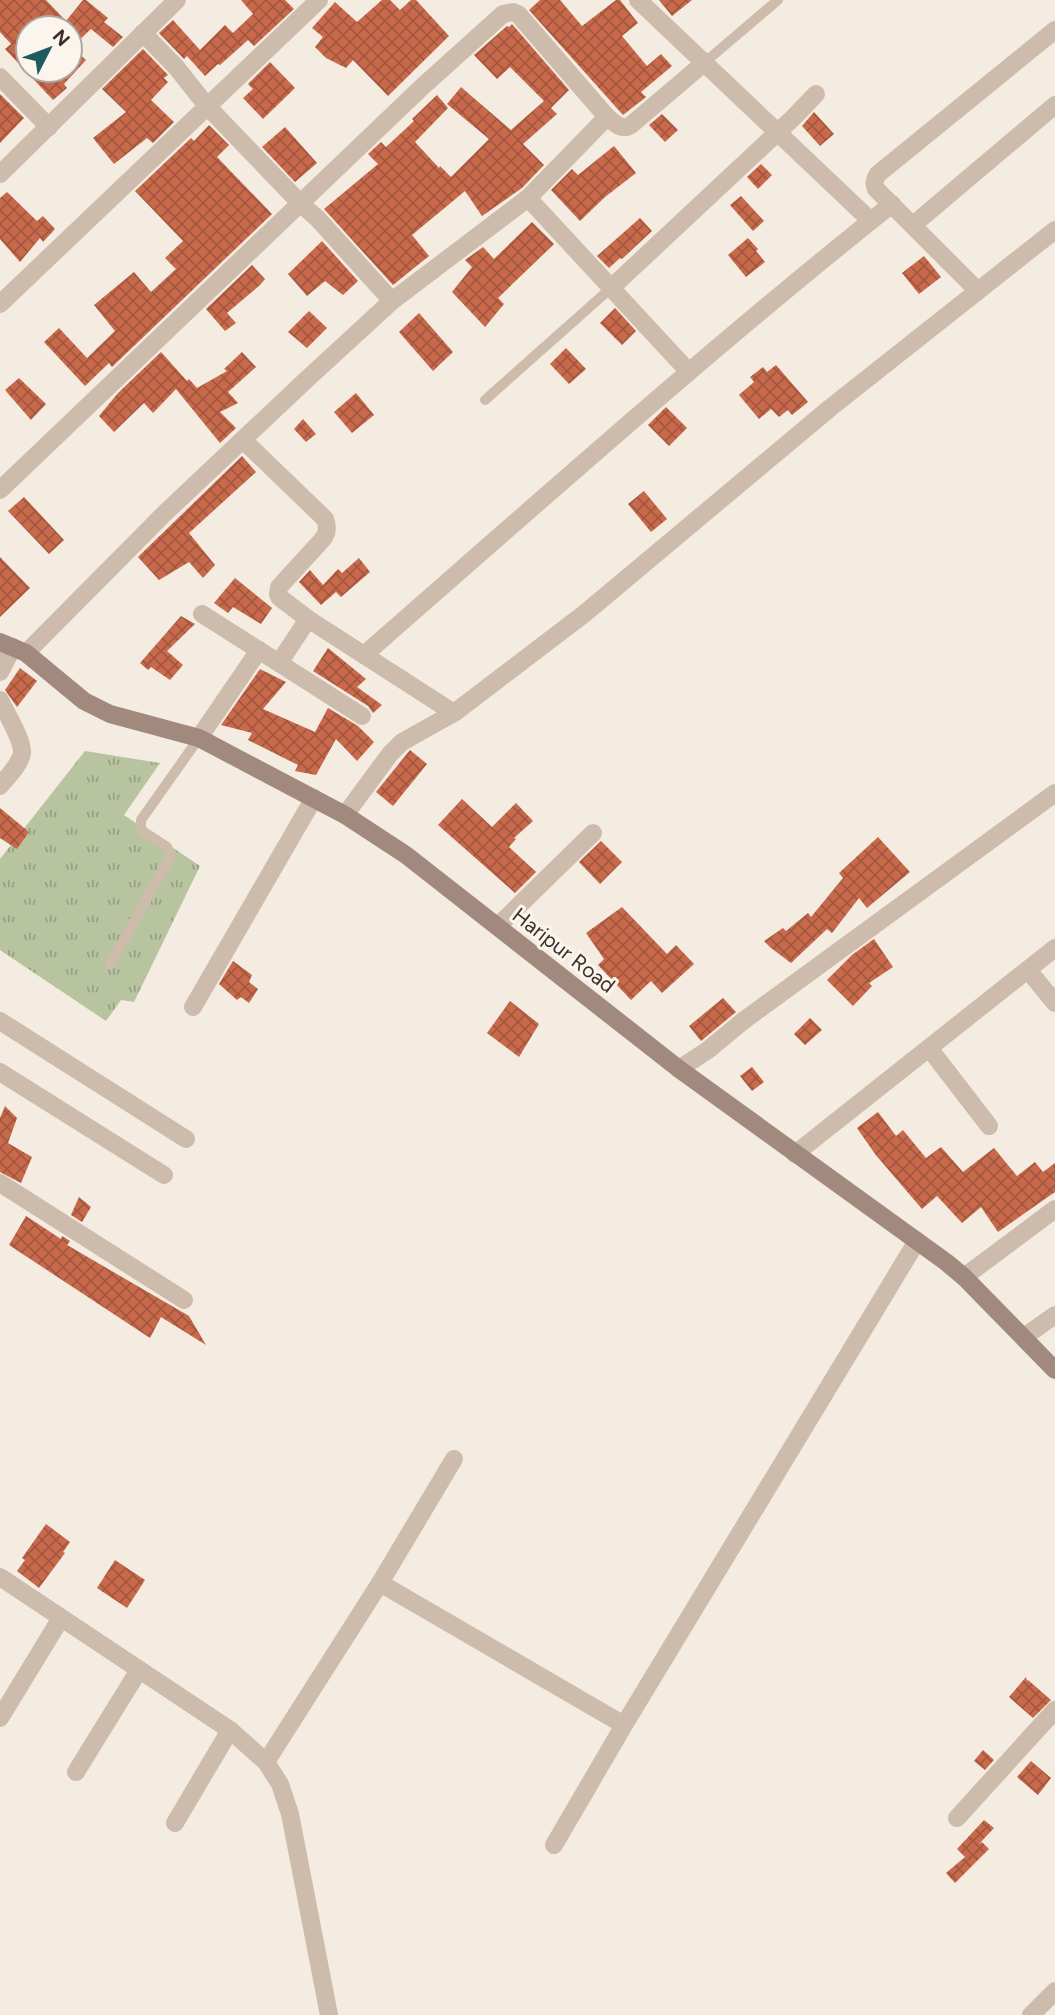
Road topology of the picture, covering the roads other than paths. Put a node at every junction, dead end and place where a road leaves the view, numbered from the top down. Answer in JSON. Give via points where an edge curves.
{"nodes":[{"id":1,"x":177,"y":0,"type":"edge"},
{"id":2,"x":319,"y":0,"type":"edge"},
{"id":3,"x":638,"y":0,"type":"edge"},
{"id":4,"x":778,"y":0,"type":"edge"},
{"id":5,"x":1055,"y":30,"type":"edge"},
{"id":6,"x":143,"y":33,"type":"junction"},
{"id":7,"x":704,"y":62,"type":"junction"},
{"id":8,"x":0,"y":77,"type":"edge"},
{"id":9,"x":816,"y":94,"type":"dead end"},
{"id":10,"x":1055,"y":105,"type":"edge"},
{"id":11,"x":207,"y":106,"type":"junction"},
{"id":12,"x":607,"y":117,"type":"junction"},
{"id":13,"x":49,"y":127,"type":"junction"},
{"id":14,"x":777,"y":132,"type":"junction"},
{"id":15,"x":0,"y":174,"type":"edge"},
{"id":16,"x":528,"y":198,"type":"junction"},
{"id":17,"x":301,"y":204,"type":"junction"},
{"id":18,"x":892,"y":204,"type":"junction"},
{"id":19,"x":871,"y":221,"type":"junction"},
{"id":20,"x":913,"y":225,"type":"junction"},
{"id":21,"x":1055,"y":230,"type":"edge"},
{"id":22,"x":611,"y":288,"type":"junction"},
{"id":23,"x":978,"y":291,"type":"junction"},
{"id":24,"x":392,"y":301,"type":"junction"},
{"id":25,"x":0,"y":304,"type":"edge"},
{"id":26,"x":689,"y":372,"type":"junction"},
{"id":27,"x":485,"y":400,"type":"dead end"},
{"id":28,"x":243,"y":440,"type":"junction"},
{"id":29,"x":0,"y":491,"type":"edge"},
{"id":30,"x":202,"y":614,"type":"dead end"},
{"id":31,"x":308,"y":619,"type":"junction"},
{"id":32,"x":13,"y":647,"type":"edge"},
{"id":33,"x":259,"y":650,"type":"junction"},
{"id":34,"x":364,"y":655,"type":"junction"},
{"id":35,"x":279,"y":663,"type":"junction"},
{"id":36,"x":0,"y":672,"type":"edge"},
{"id":37,"x":0,"y":700,"type":"edge"},
{"id":38,"x":454,"y":713,"type":"junction"},
{"id":39,"x":362,"y":716,"type":"dead end"},
{"id":40,"x":199,"y":738,"type":"junction"},
{"id":41,"x":0,"y":786,"type":"edge"},
{"id":42,"x":1055,"y":793,"type":"edge"},
{"id":43,"x":314,"y":798,"type":"junction"},
{"id":44,"x":345,"y":815,"type":"junction"},
{"id":45,"x":593,"y":834,"type":"dead end"},
{"id":46,"x":498,"y":926,"type":"junction"},
{"id":47,"x":1055,"y":948,"type":"edge"},
{"id":48,"x":110,"y":965,"type":"dead end"},
{"id":49,"x":1028,"y":970,"type":"junction"},
{"id":50,"x":1055,"y":1003,"type":"edge"},
{"id":51,"x":192,"y":1007,"type":"dead end"},
{"id":52,"x":0,"y":1021,"type":"edge"},
{"id":53,"x":929,"y":1048,"type":"junction"},
{"id":54,"x":679,"y":1069,"type":"junction"},
{"id":55,"x":0,"y":1072,"type":"edge"},
{"id":56,"x":989,"y":1126,"type":"dead end"},
{"id":57,"x":186,"y":1139,"type":"dead end"},
{"id":58,"x":795,"y":1154,"type":"junction"},
{"id":59,"x":164,"y":1175,"type":"dead end"},
{"id":60,"x":0,"y":1183,"type":"edge"},
{"id":61,"x":1055,"y":1209,"type":"edge"},
{"id":62,"x":917,"y":1241,"type":"junction"},
{"id":63,"x":964,"y":1278,"type":"junction"},
{"id":64,"x":184,"y":1300,"type":"dead end"},
{"id":65,"x":1055,"y":1315,"type":"edge"},
{"id":66,"x":1024,"y":1338,"type":"junction"},
{"id":67,"x":1055,"y":1370,"type":"edge"},
{"id":68,"x":454,"y":1459,"type":"dead end"},
{"id":69,"x":0,"y":1577,"type":"edge"},
{"id":70,"x":380,"y":1583,"type":"junction"},
{"id":71,"x":61,"y":1618,"type":"junction"},
{"id":72,"x":139,"y":1670,"type":"junction"},
{"id":73,"x":1055,"y":1710,"type":"edge"},
{"id":74,"x":0,"y":1718,"type":"edge"},
{"id":75,"x":624,"y":1725,"type":"junction"},
{"id":76,"x":230,"y":1730,"type":"junction"},
{"id":77,"x":267,"y":1762,"type":"junction"},
{"id":78,"x":76,"y":1772,"type":"dead end"},
{"id":79,"x":957,"y":1818,"type":"dead end"},
{"id":80,"x":175,"y":1823,"type":"dead end"},
{"id":81,"x":554,"y":1845,"type":"dead end"},
{"id":82,"x":1055,"y":1991,"type":"edge"},
{"id":83,"x":329,"y":2015,"type":"edge"},
{"id":84,"x":1031,"y":2015,"type":"edge"}],
"edges":[{"from":1,"to":6,"type":"street"},
{"from":2,"to":11,"type":"street"},
{"from":3,"to":7,"type":"street"},
{"from":4,"to":7,"type":"lane"},
{"from":5,"to":18,"type":"street","via":[[878,174],[874,185]]},
{"from":6,"to":11,"type":"street"},
{"from":6,"to":13,"type":"street"},
{"from":7,"to":12,"type":"street","via":[[628,127]]},
{"from":7,"to":14,"type":"street"},
{"from":8,"to":13,"type":"street"},
{"from":9,"to":14,"type":"street"},
{"from":10,"to":20,"type":"street"},
{"from":11,"to":17,"type":"street"},
{"from":11,"to":25,"type":"street"},
{"from":12,"to":16,"type":"street"},
{"from":12,"to":17,"type":"street","via":[[518,14],[507,12]]},
{"from":13,"to":15,"type":"street"},
{"from":14,"to":19,"type":"street"},
{"from":14,"to":22,"type":"street"},
{"from":16,"to":22,"type":"street"},
{"from":16,"to":24,"type":"street"},
{"from":17,"to":24,"type":"street"},
{"from":17,"to":29,"type":"street"},
{"from":18,"to":19,"type":"street"},
{"from":18,"to":20,"type":"street"},
{"from":19,"to":26,"type":"street"},
{"from":20,"to":23,"type":"street"},
{"from":21,"to":23,"type":"street"},
{"from":22,"to":26,"type":"street"},
{"from":22,"to":27,"type":"lane"},
{"from":23,"to":38,"type":"street","via":[[584,614]]},
{"from":24,"to":28,"type":"street"},
{"from":26,"to":34,"type":"street"},
{"from":28,"to":31,"type":"street","via":[[328,526],[327,534],[278,590],[279,597]]},
{"from":28,"to":32,"type":"street"},
{"from":30,"to":33,"type":"street"},
{"from":31,"to":34,"type":"street"},
{"from":31,"to":35,"type":"street"},
{"from":32,"to":36,"type":"street"},
{"from":32,"to":40,"type":"street","name":"Haripur Road","via":[[101,710]]},
{"from":33,"to":35,"type":"street"},
{"from":33,"to":40,"type":"street"},
{"from":34,"to":38,"type":"street"},
{"from":35,"to":39,"type":"street"},
{"from":37,"to":41,"type":"street","via":[[22,754]]},
{"from":38,"to":44,"type":"street","via":[[402,742]]},
{"from":40,"to":43,"type":"street","name":"Haripur Road"},
{"from":40,"to":48,"type":"lane","via":[[141,820],[141,830],[167,847],[171,855]]},
{"from":42,"to":54,"type":"street"},
{"from":43,"to":44,"type":"street","name":"Haripur Road"},
{"from":43,"to":51,"type":"street"},
{"from":44,"to":46,"type":"street","name":"Haripur Road"},
{"from":45,"to":46,"type":"street"},
{"from":46,"to":54,"type":"street","name":"Haripur Road"},
{"from":47,"to":49,"type":"street"},
{"from":49,"to":50,"type":"street"},
{"from":49,"to":53,"type":"street"},
{"from":52,"to":57,"type":"street"},
{"from":53,"to":56,"type":"street"},
{"from":53,"to":58,"type":"street"},
{"from":54,"to":58,"type":"street","name":"Haripur Road"},
{"from":55,"to":59,"type":"street"},
{"from":58,"to":62,"type":"street","name":"Haripur Road"},
{"from":60,"to":64,"type":"street"},
{"from":61,"to":63,"type":"street"},
{"from":62,"to":63,"type":"street","name":"Haripur Road"},
{"from":62,"to":75,"type":"street"},
{"from":63,"to":66,"type":"street","name":"Haripur Road"},
{"from":65,"to":66,"type":"street"},
{"from":66,"to":67,"type":"street","name":"Haripur Road"},
{"from":68,"to":70,"type":"street"},
{"from":69,"to":71,"type":"street"},
{"from":70,"to":75,"type":"street"},
{"from":70,"to":77,"type":"street"},
{"from":71,"to":72,"type":"street"},
{"from":71,"to":74,"type":"street"},
{"from":72,"to":76,"type":"street"},
{"from":72,"to":78,"type":"street"},
{"from":73,"to":79,"type":"street"},
{"from":75,"to":81,"type":"street"},
{"from":76,"to":77,"type":"street"},
{"from":76,"to":80,"type":"street"},
{"from":77,"to":83,"type":"street","via":[[290,1814]]},
{"from":82,"to":84,"type":"street"}]}
